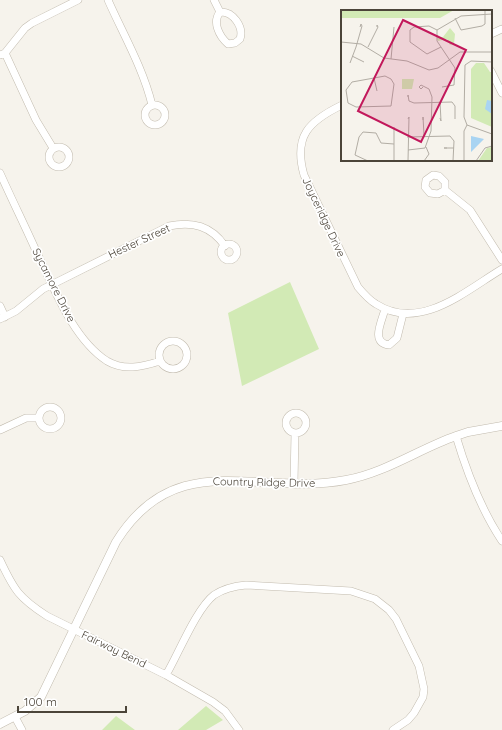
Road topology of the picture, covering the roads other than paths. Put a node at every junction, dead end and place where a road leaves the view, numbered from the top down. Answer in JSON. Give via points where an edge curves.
{"nodes":[{"id":1,"x":78,"y":0,"type":"edge"},
{"id":2,"x":108,"y":0,"type":"edge"},
{"id":3,"x":214,"y":0,"type":"edge"},
{"id":4,"x":220,"y":12,"type":"junction"},
{"id":5,"x":502,"y":29,"type":"edge"},
{"id":6,"x":492,"y":34,"type":"edge"},
{"id":7,"x":2,"y":54,"type":"edge"},
{"id":8,"x":492,"y":73,"type":"edge"},
{"id":9,"x":502,"y":93,"type":"edge"},
{"id":10,"x":152,"y":105,"type":"dead end"},
{"id":11,"x":341,"y":105,"type":"edge"},
{"id":12,"x":53,"y":148,"type":"dead end"},
{"id":13,"x":0,"y":173,"type":"edge"},
{"id":14,"x":445,"y":190,"type":"dead end"},
{"id":15,"x":225,"y":246,"type":"dead end"},
{"id":16,"x":502,"y":260,"type":"edge"},
{"id":17,"x":502,"y":269,"type":"edge"},
{"id":18,"x":52,"y":284,"type":"junction"},
{"id":19,"x":0,"y":306,"type":"edge"},
{"id":20,"x":385,"y":309,"type":"junction"},
{"id":21,"x":403,"y":314,"type":"junction"},
{"id":22,"x":2,"y":318,"type":"edge"},
{"id":23,"x":160,"y":361,"type":"junction"},
{"id":24,"x":39,"y":418,"type":"dead end"},
{"id":25,"x":502,"y":426,"type":"edge"},
{"id":26,"x":0,"y":430,"type":"edge"},
{"id":27,"x":295,"y":433,"type":"dead end"},
{"id":28,"x":456,"y":436,"type":"junction"},
{"id":29,"x":294,"y":482,"type":"junction"},
{"id":30,"x":502,"y":541,"type":"edge"},
{"id":31,"x":0,"y":560,"type":"edge"},
{"id":32,"x":73,"y":629,"type":"junction"},
{"id":33,"x":166,"y":675,"type":"junction"},
{"id":34,"x":15,"y":717,"type":"junction"},
{"id":35,"x":0,"y":724,"type":"edge"},
{"id":36,"x":22,"y":730,"type":"edge"},
{"id":37,"x":239,"y":730,"type":"edge"},
{"id":38,"x":393,"y":730,"type":"edge"}],
"edges":[{"from":1,"to":7,"type":"street","via":[[32,23]]},
{"from":2,"to":10,"type":"street","via":[[133,54]]},
{"from":3,"to":4,"type":"street"},
{"from":4,"to":4,"type":"street","via":[[216,18],[216,25],[225,42],[235,43],[240,39],[240,29],[231,13]]},
{"from":5,"to":6,"type":"street"},
{"from":7,"to":12,"type":"street"},
{"from":8,"to":9,"type":"street"},
{"from":11,"to":20,"type":"street","name":"Joyceridge Drive","via":[[323,114],[304,134],[300,155],[302,166],[358,287],[375,304]]},
{"from":13,"to":18,"type":"street","name":"Sycamore Drive"},
{"from":14,"to":16,"type":"street","via":[[470,210]]},
{"from":15,"to":18,"type":"street","name":"Hester Street","via":[[219,237],[204,227],[182,223],[169,226]]},
{"from":17,"to":21,"type":"street","name":"Joyceridge Drive","via":[[440,307],[426,312]]},
{"from":18,"to":22,"type":"street","name":"Hester Street","via":[[36,293],[16,311]]},
{"from":18,"to":23,"type":"street","name":"Sycamore Drive","via":[[72,323],[97,353],[108,361],[131,368]]},
{"from":19,"to":22,"type":"street"},
{"from":20,"to":21,"type":"street","name":"Joyceridge Drive"},
{"from":20,"to":21,"type":"street","via":[[378,334],[379,341],[383,344],[389,345],[397,338]]},
{"from":23,"to":23,"type":"street","via":[[169,368],[176,368],[185,361],[186,349],[175,341],[165,342],[159,349]]},
{"from":24,"to":26,"type":"street","via":[[26,418]]},
{"from":25,"to":28,"type":"street","name":"Country Ridge Drive"},
{"from":27,"to":29,"type":"street"},
{"from":28,"to":29,"type":"street","name":"Country Ridge Drive","via":[[369,474],[330,482]]},
{"from":28,"to":30,"type":"street","via":[[474,490],[490,524]]},
{"from":29,"to":32,"type":"street","name":"Country Ridge Drive","via":[[213,480],[176,489],[154,502],[132,519],[123,530]]},
{"from":31,"to":32,"type":"street","name":"Fairway Bend","via":[[12,585],[23,600]]},
{"from":32,"to":33,"type":"street","name":"Fairway Bend"},
{"from":32,"to":34,"type":"street","name":"Country Ridge Drive","via":[[41,697]]},
{"from":33,"to":37,"type":"street","name":"Fairway Bend","via":[[225,711]]},
{"from":33,"to":38,"type":"street","via":[[204,605],[215,594],[246,585],[351,591],[375,599],[389,610],[396,619],[422,675],[424,689],[418,706],[408,720]]},
{"from":34,"to":35,"type":"street","name":"Country Ridge Drive"},
{"from":34,"to":36,"type":"street"}]}
